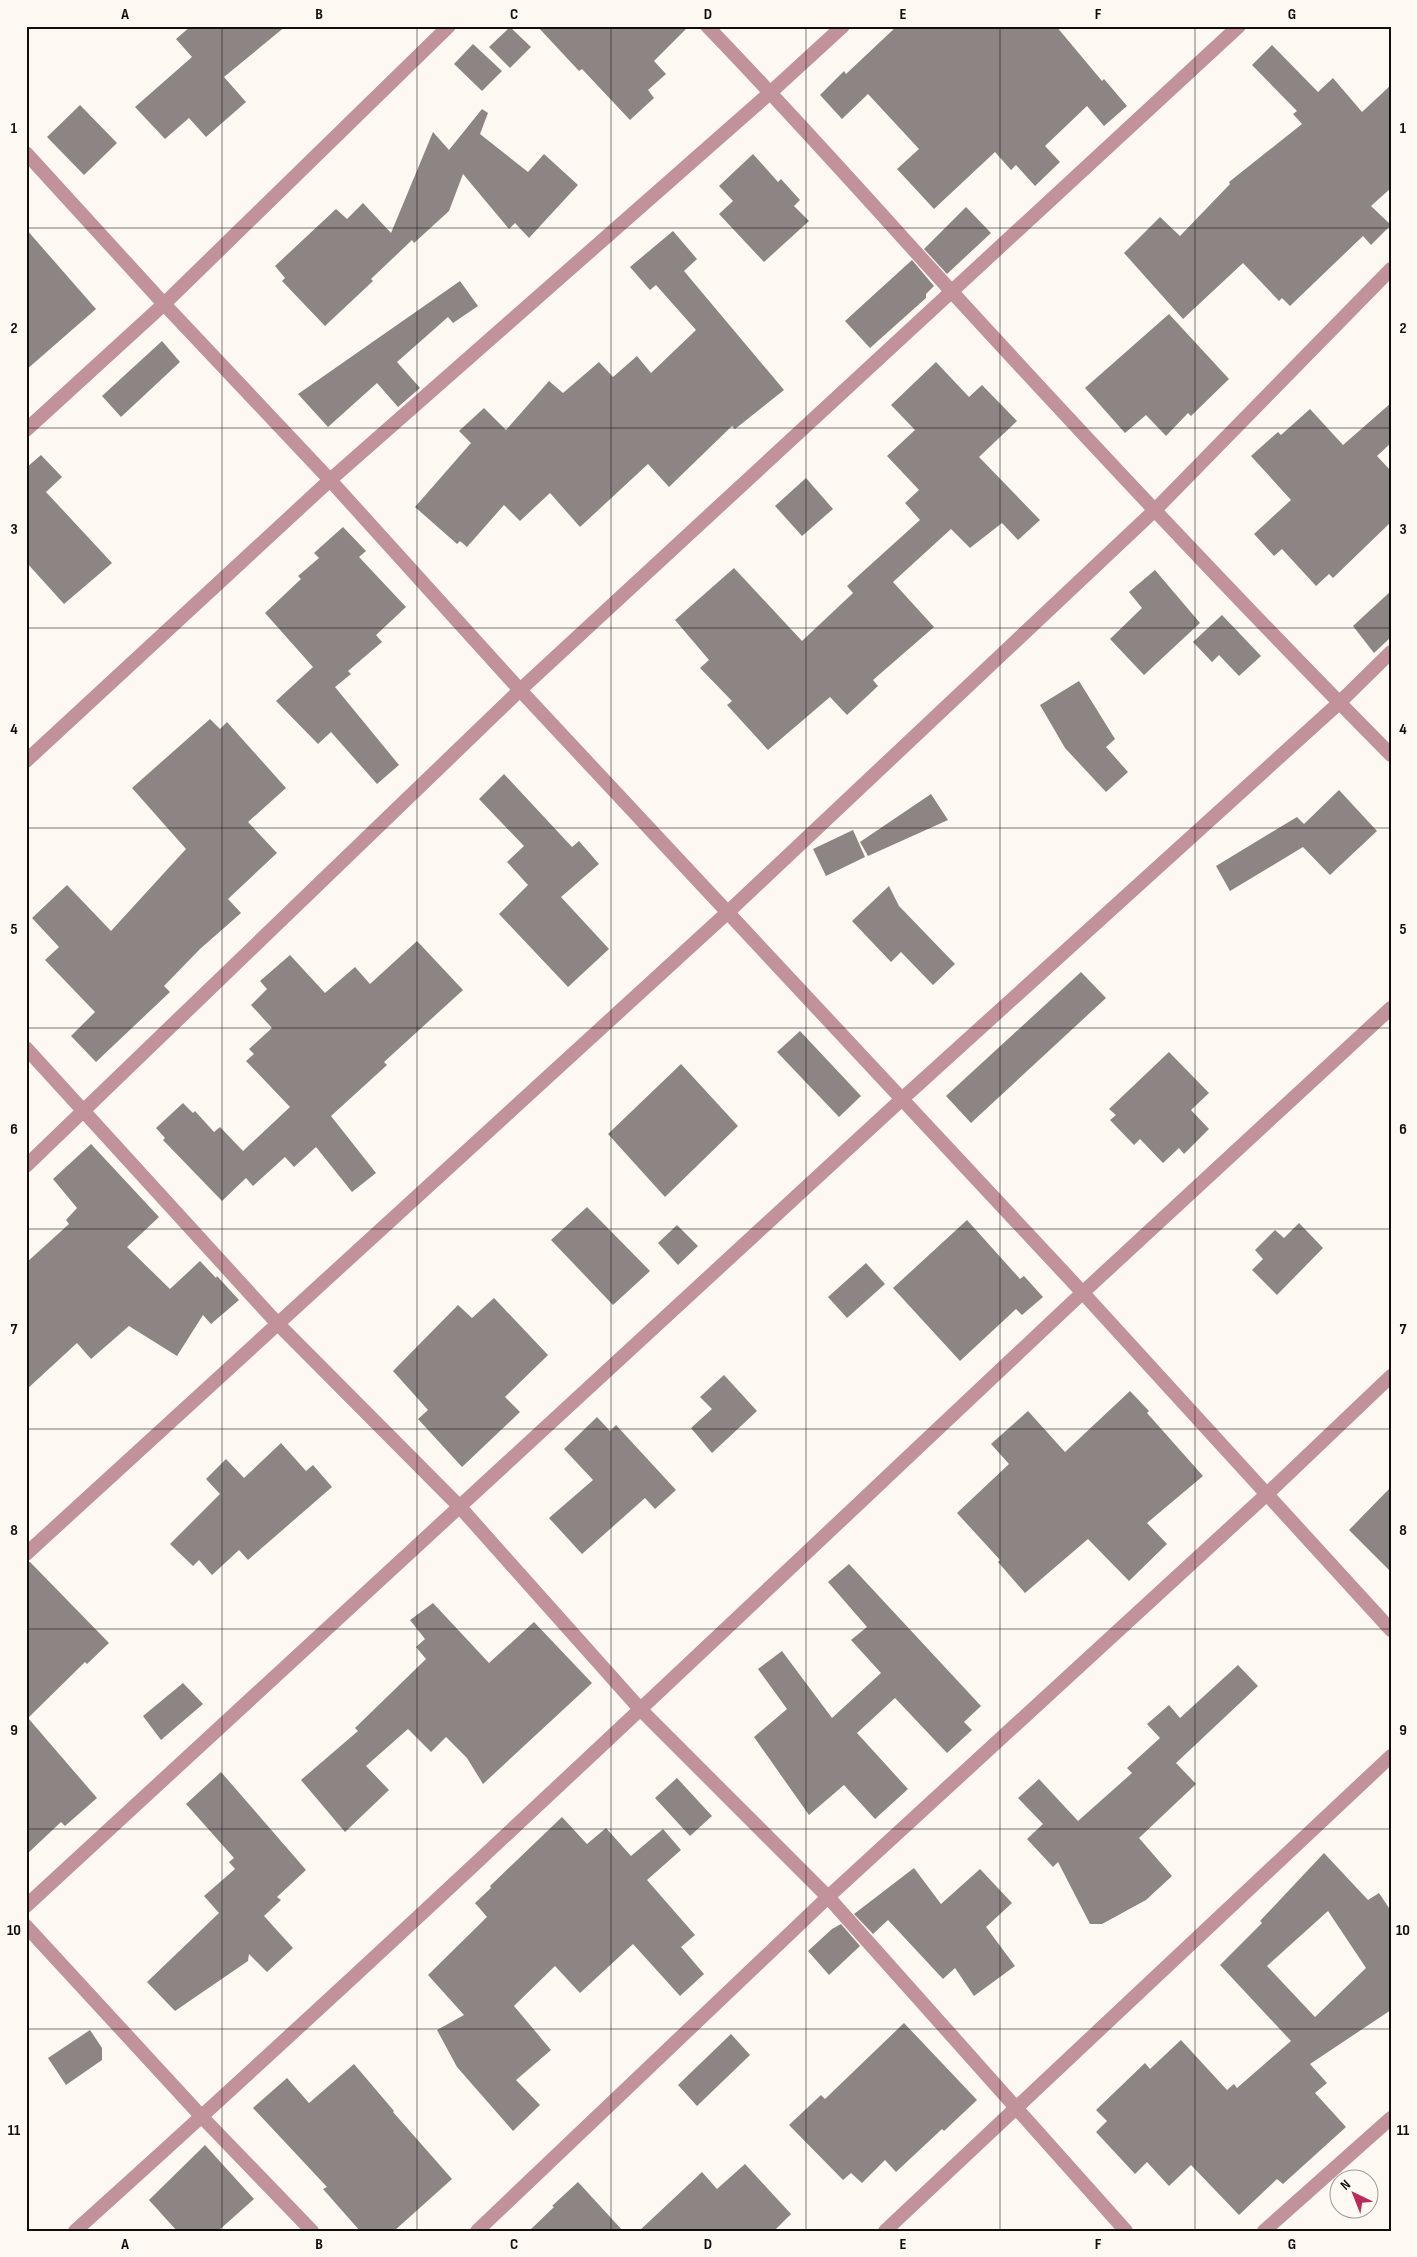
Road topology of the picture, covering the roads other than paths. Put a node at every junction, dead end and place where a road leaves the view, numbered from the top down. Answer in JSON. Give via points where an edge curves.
{"nodes":[{"id":1,"x":449,"y":26,"type":"edge"},
{"id":2,"x":707,"y":26,"type":"edge"},
{"id":3,"x":842,"y":26,"type":"edge"},
{"id":4,"x":1240,"y":26,"type":"edge"},
{"id":5,"x":771,"y":92,"type":"junction"},
{"id":6,"x":26,"y":153,"type":"edge"},
{"id":7,"x":1391,"y":269,"type":"edge"},
{"id":8,"x":952,"y":293,"type":"junction"},
{"id":9,"x":164,"y":304,"type":"junction"},
{"id":10,"x":26,"y":430,"type":"edge"},
{"id":11,"x":330,"y":480,"type":"junction"},
{"id":12,"x":1155,"y":510,"type":"junction"},
{"id":13,"x":1391,"y":652,"type":"edge"},
{"id":14,"x":520,"y":690,"type":"junction"},
{"id":15,"x":1339,"y":703,"type":"junction"},
{"id":16,"x":1391,"y":755,"type":"edge"},
{"id":17,"x":26,"y":761,"type":"edge"},
{"id":18,"x":727,"y":912,"type":"junction"},
{"id":19,"x":1391,"y":1008,"type":"edge"},
{"id":20,"x":26,"y":1048,"type":"edge"},
{"id":21,"x":902,"y":1099,"type":"junction"},
{"id":22,"x":84,"y":1111,"type":"junction"},
{"id":23,"x":26,"y":1166,"type":"edge"},
{"id":24,"x":1083,"y":1293,"type":"junction"},
{"id":25,"x":277,"y":1323,"type":"junction"},
{"id":26,"x":1391,"y":1376,"type":"edge"},
{"id":27,"x":1267,"y":1494,"type":"junction"},
{"id":28,"x":459,"y":1506,"type":"junction"},
{"id":29,"x":26,"y":1554,"type":"edge"},
{"id":30,"x":1391,"y":1630,"type":"edge"},
{"id":31,"x":640,"y":1710,"type":"junction"},
{"id":32,"x":1391,"y":1756,"type":"edge"},
{"id":33,"x":828,"y":1897,"type":"junction"},
{"id":34,"x":26,"y":1906,"type":"edge"},
{"id":35,"x":26,"y":1926,"type":"edge"},
{"id":36,"x":1015,"y":2107,"type":"junction"},
{"id":37,"x":202,"y":2117,"type":"junction"},
{"id":38,"x":1391,"y":2118,"type":"edge"},
{"id":39,"x":76,"y":2231,"type":"edge"},
{"id":40,"x":312,"y":2231,"type":"edge"},
{"id":41,"x":477,"y":2231,"type":"edge"},
{"id":42,"x":885,"y":2231,"type":"edge"},
{"id":43,"x":1126,"y":2231,"type":"edge"},
{"id":44,"x":1264,"y":2231,"type":"edge"}],
"edges":[{"from":1,"to":9,"type":"street"},
{"from":2,"to":5,"type":"street"},
{"from":3,"to":5,"type":"street"},
{"from":4,"to":8,"type":"street"},
{"from":5,"to":8,"type":"street"},
{"from":5,"to":11,"type":"street"},
{"from":6,"to":9,"type":"street"},
{"from":7,"to":12,"type":"street"},
{"from":8,"to":12,"type":"street"},
{"from":8,"to":14,"type":"street"},
{"from":9,"to":10,"type":"street"},
{"from":9,"to":11,"type":"street"},
{"from":11,"to":14,"type":"street"},
{"from":11,"to":17,"type":"street"},
{"from":12,"to":15,"type":"street"},
{"from":12,"to":18,"type":"street"},
{"from":13,"to":15,"type":"street"},
{"from":14,"to":18,"type":"street"},
{"from":14,"to":22,"type":"street"},
{"from":15,"to":16,"type":"street"},
{"from":15,"to":21,"type":"street"},
{"from":18,"to":21,"type":"street"},
{"from":18,"to":25,"type":"street"},
{"from":19,"to":24,"type":"street"},
{"from":20,"to":22,"type":"street"},
{"from":21,"to":24,"type":"street"},
{"from":21,"to":28,"type":"street"},
{"from":22,"to":23,"type":"street"},
{"from":22,"to":25,"type":"street"},
{"from":24,"to":27,"type":"street"},
{"from":24,"to":31,"type":"street"},
{"from":25,"to":28,"type":"street"},
{"from":25,"to":29,"type":"street"},
{"from":26,"to":27,"type":"street"},
{"from":27,"to":30,"type":"street"},
{"from":27,"to":33,"type":"street"},
{"from":28,"to":31,"type":"street"},
{"from":28,"to":34,"type":"street"},
{"from":31,"to":33,"type":"street"},
{"from":31,"to":37,"type":"street"},
{"from":32,"to":36,"type":"street"},
{"from":33,"to":36,"type":"street"},
{"from":33,"to":41,"type":"street"},
{"from":35,"to":37,"type":"street"},
{"from":36,"to":42,"type":"street"},
{"from":36,"to":43,"type":"street"},
{"from":37,"to":39,"type":"street"},
{"from":37,"to":40,"type":"street"},
{"from":38,"to":44,"type":"street"}]}
